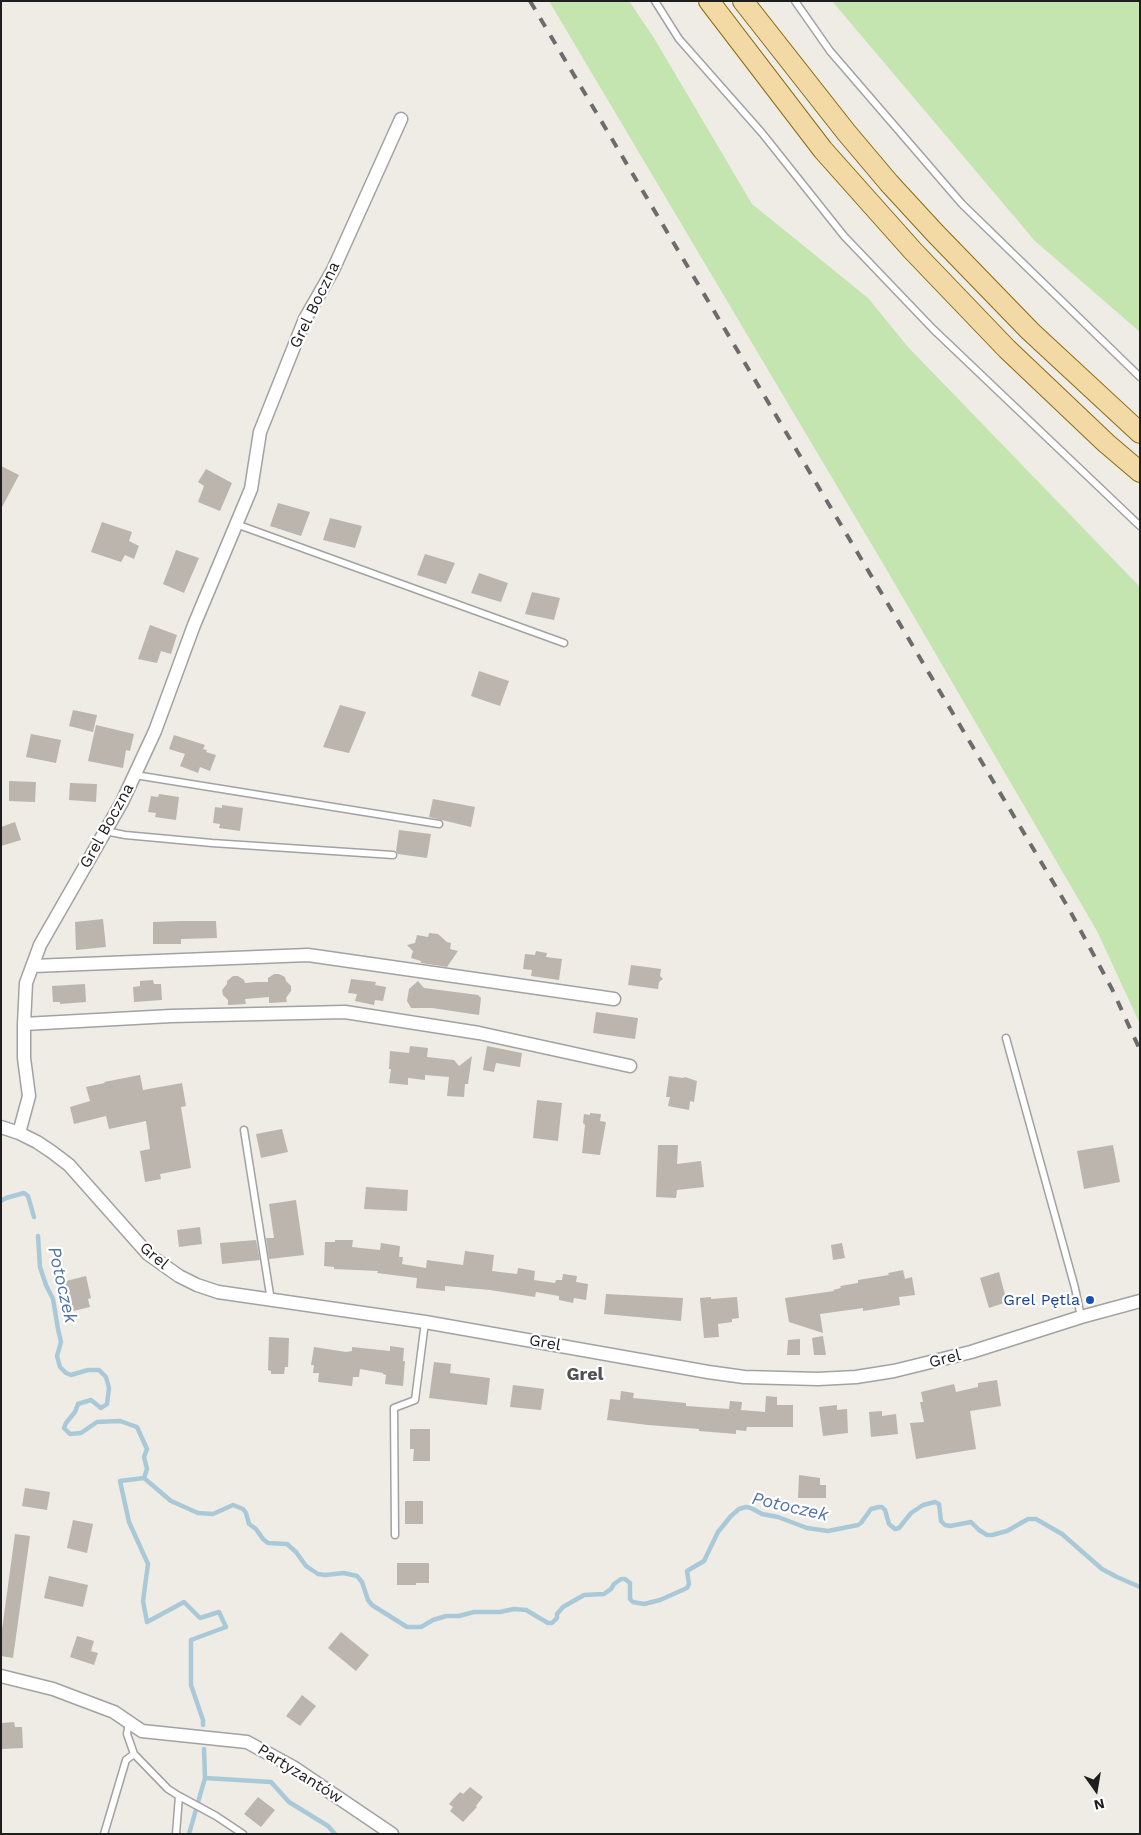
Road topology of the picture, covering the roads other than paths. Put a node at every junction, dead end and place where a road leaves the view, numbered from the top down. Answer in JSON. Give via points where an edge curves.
{"nodes":[{"id":1,"x":655,"y":1,"type":"edge"},
{"id":2,"x":709,"y":1,"type":"edge"},
{"id":3,"x":743,"y":1,"type":"edge"},
{"id":4,"x":795,"y":1,"type":"edge"},
{"id":5,"x":401,"y":119,"type":"dead end"},
{"id":6,"x":1140,"y":377,"type":"edge"},
{"id":7,"x":1140,"y":433,"type":"edge"},
{"id":8,"x":1140,"y":472,"type":"edge"},
{"id":9,"x":236,"y":524,"type":"junction"},
{"id":10,"x":1140,"y":526,"type":"edge"},
{"id":11,"x":564,"y":643,"type":"dead end"},
{"id":12,"x":134,"y":775,"type":"junction"},
{"id":13,"x":438,"y":824,"type":"dead end"},
{"id":14,"x":105,"y":831,"type":"junction"},
{"id":15,"x":393,"y":855,"type":"dead end"},
{"id":16,"x":33,"y":966,"type":"junction"},
{"id":17,"x":614,"y":999,"type":"dead end"},
{"id":18,"x":24,"y":1024,"type":"junction"},
{"id":19,"x":1006,"y":1038,"type":"dead end"},
{"id":20,"x":630,"y":1066,"type":"dead end"},
{"id":21,"x":1,"y":1127,"type":"edge"},
{"id":22,"x":244,"y":1130,"type":"dead end"},
{"id":23,"x":19,"y":1133,"type":"junction"},
{"id":24,"x":272,"y":1301,"type":"junction"},
{"id":25,"x":1140,"y":1301,"type":"edge"},
{"id":26,"x":1081,"y":1317,"type":"junction"},
{"id":27,"x":425,"y":1322,"type":"junction"},
{"id":28,"x":395,"y":1535,"type":"dead end"},
{"id":29,"x":1,"y":1676,"type":"edge"},
{"id":30,"x":129,"y":1722,"type":"junction"},
{"id":31,"x":134,"y":1754,"type":"junction"},
{"id":32,"x":179,"y":1796,"type":"junction"},
{"id":33,"x":104,"y":1834,"type":"edge"},
{"id":34,"x":176,"y":1834,"type":"edge"},
{"id":35,"x":243,"y":1834,"type":"edge"},
{"id":36,"x":392,"y":1834,"type":"edge"}],
"edges":[{"from":1,"to":10,"type":"lane","via":[[679,39],[762,133],[844,236],[933,329]]},
{"from":2,"to":8,"type":"main road","via":[[823,150],[913,251],[1007,349]]},
{"from":3,"to":7,"type":"main road","via":[[889,184],[1030,331]]},
{"from":4,"to":6,"type":"lane","via":[[830,51],[962,204]]},
{"from":5,"to":9,"type":"street","name":"Grel Boczna","via":[[333,270],[305,319],[260,432],[251,488]]},
{"from":9,"to":11,"type":"lane"},
{"from":9,"to":12,"type":"street","name":"Grel Boczna","via":[[155,731]]},
{"from":12,"to":13,"type":"lane"},
{"from":12,"to":14,"type":"street","name":"Grel Boczna"},
{"from":14,"to":15,"type":"lane","via":[[212,843]]},
{"from":14,"to":16,"type":"street","name":"Grel Boczna","via":[[40,945]]},
{"from":16,"to":17,"type":"street","via":[[308,955]]},
{"from":16,"to":18,"type":"street","name":"Grel Boczna","via":[[26,983]]},
{"from":18,"to":20,"type":"street","via":[[171,1016],[345,1012],[479,1033]]},
{"from":18,"to":23,"type":"street","name":"Grel Boczna","via":[[24,1058],[30,1096]]},
{"from":19,"to":26,"type":"lane"},
{"from":21,"to":23,"type":"street","name":"Grel"},
{"from":22,"to":24,"type":"lane"},
{"from":23,"to":24,"type":"street","name":"Grel","via":[[69,1165],[134,1240],[163,1266],[197,1285],[218,1292]]},
{"from":24,"to":27,"type":"street","name":"Grel"},
{"from":25,"to":26,"type":"street","name":"Grel"},
{"from":26,"to":27,"type":"street","name":"Grel","via":[[937,1362],[875,1374],[818,1379],[708,1372]]},
{"from":27,"to":28,"type":"lane","via":[[415,1400],[394,1408]]},
{"from":29,"to":30,"type":"street","name":"Partyzantów","via":[[53,1688],[114,1712]]},
{"from":30,"to":31,"type":"lane","via":[[127,1734]]},
{"from":30,"to":36,"type":"street","name":"Partyzantów","via":[[142,1731],[247,1742],[293,1767]]},
{"from":31,"to":32,"type":"lane"},
{"from":31,"to":33,"type":"lane","via":[[126,1760]]},
{"from":32,"to":34,"type":"lane"},
{"from":32,"to":35,"type":"lane"}]}
